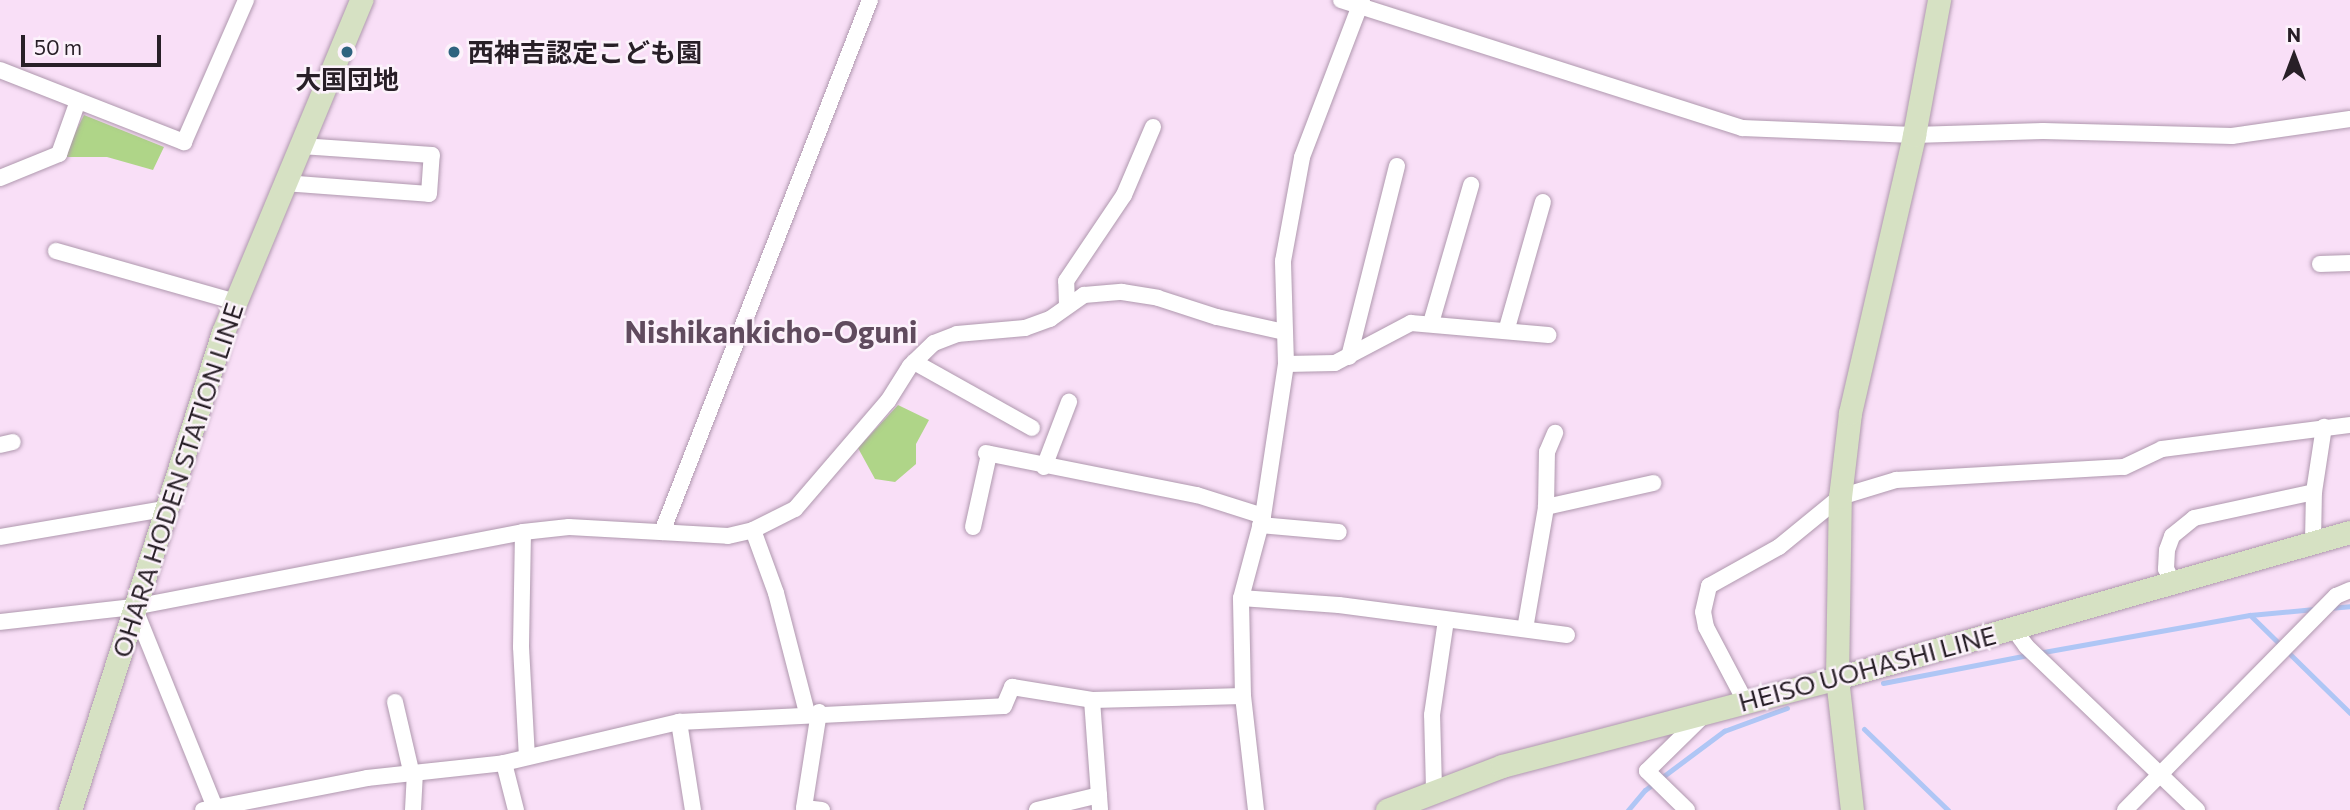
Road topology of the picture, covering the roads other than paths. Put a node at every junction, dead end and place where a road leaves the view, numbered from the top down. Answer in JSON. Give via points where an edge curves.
{"nodes":[{"id":1,"x":246,"y":0,"type":"edge"},
{"id":2,"x":360,"y":0,"type":"edge"},
{"id":3,"x":870,"y":0,"type":"edge"},
{"id":4,"x":1341,"y":0,"type":"edge"},
{"id":5,"x":1939,"y":0,"type":"edge"},
{"id":6,"x":1361,"y":3,"type":"edge"},
{"id":7,"x":0,"y":70,"type":"edge"},
{"id":8,"x":78,"y":102,"type":"junction"},
{"id":9,"x":2350,"y":119,"type":"edge"},
{"id":10,"x":1153,"y":127,"type":"dead end"},
{"id":11,"x":1914,"y":135,"type":"junction"},
{"id":12,"x":301,"y":146,"type":"junction"},
{"id":13,"x":1397,"y":166,"type":"dead end"},
{"id":14,"x":0,"y":178,"type":"edge"},
{"id":15,"x":284,"y":183,"type":"junction"},
{"id":16,"x":1471,"y":185,"type":"dead end"},
{"id":17,"x":1543,"y":202,"type":"dead end"},
{"id":18,"x":56,"y":251,"type":"dead end"},
{"id":19,"x":2350,"y":263,"type":"edge"},
{"id":20,"x":2320,"y":264,"type":"dead end"},
{"id":21,"x":236,"y":302,"type":"junction"},
{"id":22,"x":1067,"y":305,"type":"junction"},
{"id":23,"x":1431,"y":323,"type":"junction"},
{"id":24,"x":1507,"y":328,"type":"junction"},
{"id":25,"x":1283,"y":332,"type":"junction"},
{"id":26,"x":1548,"y":335,"type":"dead end"},
{"id":27,"x":1349,"y":357,"type":"junction"},
{"id":28,"x":914,"y":362,"type":"junction"},
{"id":29,"x":1286,"y":364,"type":"junction"},
{"id":30,"x":1069,"y":402,"type":"dead end"},
{"id":31,"x":2350,"y":425,"type":"edge"},
{"id":32,"x":2324,"y":427,"type":"junction"},
{"id":33,"x":1032,"y":428,"type":"dead end"},
{"id":34,"x":1555,"y":433,"type":"dead end"},
{"id":35,"x":1044,"y":467,"type":"junction"},
{"id":36,"x":1653,"y":483,"type":"dead end"},
{"id":37,"x":2314,"y":492,"type":"junction"},
{"id":38,"x":1840,"y":497,"type":"junction"},
{"id":39,"x":1546,"y":508,"type":"junction"},
{"id":40,"x":163,"y":509,"type":"junction"},
{"id":41,"x":1262,"y":521,"type":"junction"},
{"id":42,"x":973,"y":527,"type":"dead end"},
{"id":43,"x":753,"y":530,"type":"junction"},
{"id":44,"x":523,"y":532,"type":"junction"},
{"id":45,"x":662,"y":532,"type":"junction"},
{"id":46,"x":1339,"y":532,"type":"dead end"},
{"id":47,"x":2350,"y":532,"type":"edge"},
{"id":48,"x":0,"y":537,"type":"edge"},
{"id":49,"x":2313,"y":542,"type":"junction"},
{"id":50,"x":2173,"y":582,"type":"junction"},
{"id":51,"x":2350,"y":590,"type":"edge"},
{"id":52,"x":1241,"y":598,"type":"junction"},
{"id":53,"x":134,"y":607,"type":"junction"},
{"id":54,"x":1446,"y":620,"type":"junction"},
{"id":55,"x":0,"y":622,"type":"edge"},
{"id":56,"x":1525,"y":629,"type":"junction"},
{"id":57,"x":1567,"y":635,"type":"dead end"},
{"id":58,"x":2020,"y":637,"type":"junction"},
{"id":59,"x":1837,"y":682,"type":"junction"},
{"id":60,"x":1243,"y":696,"type":"junction"},
{"id":61,"x":1092,"y":700,"type":"junction"},
{"id":62,"x":1745,"y":701,"type":"junction"},
{"id":63,"x":395,"y":702,"type":"dead end"},
{"id":64,"x":1709,"y":710,"type":"junction"},
{"id":65,"x":813,"y":713,"type":"junction"},
{"id":66,"x":679,"y":722,"type":"junction"},
{"id":67,"x":527,"y":757,"type":"junction"},
{"id":68,"x":504,"y":763,"type":"junction"},
{"id":69,"x":413,"y":775,"type":"junction"},
{"id":70,"x":2159,"y":775,"type":"junction"},
{"id":71,"x":1434,"y":789,"type":"junction"},
{"id":72,"x":1099,"y":803,"type":"edge"},
{"id":73,"x":212,"y":809,"type":"edge"},
{"id":74,"x":70,"y":810,"type":"edge"},
{"id":75,"x":413,"y":810,"type":"edge"},
{"id":76,"x":516,"y":810,"type":"edge"},
{"id":77,"x":693,"y":810,"type":"edge"},
{"id":78,"x":822,"y":810,"type":"edge"},
{"id":79,"x":1037,"y":810,"type":"edge"},
{"id":80,"x":1256,"y":810,"type":"edge"},
{"id":81,"x":1387,"y":810,"type":"edge"},
{"id":82,"x":1687,"y":810,"type":"edge"},
{"id":83,"x":1852,"y":810,"type":"edge"},
{"id":84,"x":2125,"y":810,"type":"edge"},
{"id":85,"x":2197,"y":810,"type":"edge"}],
"edges":[{"from":1,"to":8,"type":"street","via":[[184,142]]},
{"from":2,"to":12,"type":"main road","name":"OHARA HODEN STATION LINE"},
{"from":3,"to":45,"type":"street"},
{"from":4,"to":6,"type":"street"},
{"from":5,"to":11,"type":"main road"},
{"from":6,"to":11,"type":"street","via":[[1742,128]]},
{"from":6,"to":25,"type":"street","via":[[1302,158],[1283,261]]},
{"from":7,"to":8,"type":"street"},
{"from":8,"to":14,"type":"street","via":[[59,154]]},
{"from":9,"to":11,"type":"street","via":[[2232,136],[2043,131]]},
{"from":10,"to":22,"type":"street","via":[[1124,195],[1066,281]]},
{"from":11,"to":38,"type":"main road","via":[[1850,413]]},
{"from":12,"to":15,"type":"main road","name":"OHARA HODEN STATION LINE"},
{"from":12,"to":15,"type":"street","via":[[432,155],[429,194]]},
{"from":13,"to":27,"type":"street"},
{"from":15,"to":21,"type":"main road","name":"OHARA HODEN STATION LINE"},
{"from":16,"to":23,"type":"street"},
{"from":17,"to":24,"type":"street"},
{"from":18,"to":21,"type":"street"},
{"from":19,"to":20,"type":"street"},
{"from":21,"to":40,"type":"main road","name":"OHARA HODEN STATION LINE"},
{"from":22,"to":25,"type":"street","via":[[1084,295],[1122,292]]},
{"from":22,"to":28,"type":"street","via":[[1050,319],[1025,328],[957,334],[934,343]]},
{"from":23,"to":24,"type":"street"},
{"from":23,"to":27,"type":"street","via":[[1401,326]]},
{"from":24,"to":26,"type":"street"},
{"from":25,"to":29,"type":"street"},
{"from":27,"to":29,"type":"street","via":[[1335,363]]},
{"from":28,"to":33,"type":"street"},
{"from":28,"to":43,"type":"street","via":[[888,401],[794,509]]},
{"from":29,"to":41,"type":"street"},
{"from":30,"to":35,"type":"street"},
{"from":31,"to":32,"type":"street"},
{"from":32,"to":37,"type":"street"},
{"from":32,"to":38,"type":"street","via":[[2162,449],[2123,467],[1896,480]]},
{"from":34,"to":39,"type":"street","via":[[1547,452]]},
{"from":35,"to":41,"type":"street","via":[[1197,495]]},
{"from":35,"to":42,"type":"street","via":[[987,453]]},
{"from":36,"to":39,"type":"street"},
{"from":37,"to":49,"type":"street"},
{"from":37,"to":50,"type":"street","via":[[2206,512],[2181,527],[2167,550],[2166,569]]},
{"from":38,"to":59,"type":"main road"},
{"from":38,"to":62,"type":"street","via":[[1779,547],[1709,586],[1703,612],[1706,627]]},
{"from":39,"to":56,"type":"street"},
{"from":40,"to":48,"type":"street"},
{"from":40,"to":53,"type":"main road","name":"OHARA HODEN STATION LINE"},
{"from":41,"to":46,"type":"street"},
{"from":41,"to":52,"type":"street"},
{"from":43,"to":45,"type":"street","via":[[729,536]]},
{"from":43,"to":65,"type":"street"},
{"from":44,"to":45,"type":"street","via":[[569,527]]},
{"from":44,"to":53,"type":"street"},
{"from":44,"to":67,"type":"street","via":[[521,647]]},
{"from":47,"to":49,"type":"main road","name":"HEISO UOHASHI LINE"},
{"from":49,"to":50,"type":"main road","name":"HEISO UOHASHI LINE"},
{"from":50,"to":58,"type":"main road","name":"HEISO UOHASHI LINE"},
{"from":51,"to":70,"type":"street","via":[[2332,600]]},
{"from":52,"to":54,"type":"street"},
{"from":52,"to":60,"type":"street"},
{"from":53,"to":55,"type":"street"},
{"from":53,"to":73,"type":"street"},
{"from":53,"to":74,"type":"main road","name":"OHARA HODEN STATION LINE"},
{"from":54,"to":56,"type":"street"},
{"from":54,"to":71,"type":"street","via":[[1432,715]]},
{"from":56,"to":57,"type":"street"},
{"from":58,"to":59,"type":"main road","name":"HEISO UOHASHI LINE"},
{"from":58,"to":70,"type":"street"},
{"from":59,"to":62,"type":"main road","name":"HEISO UOHASHI LINE"},
{"from":59,"to":83,"type":"main road"},
{"from":60,"to":61,"type":"street"},
{"from":60,"to":80,"type":"street"},
{"from":61,"to":65,"type":"street","via":[[1012,687],[1004,706],[905,714]]},
{"from":61,"to":72,"type":"street"},
{"from":62,"to":64,"type":"main road","name":"HEISO UOHASHI LINE"},
{"from":63,"to":69,"type":"street"},
{"from":64,"to":71,"type":"main road","name":"HEISO UOHASHI LINE"},
{"from":64,"to":82,"type":"street","via":[[1647,771]]},
{"from":65,"to":66,"type":"street"},
{"from":65,"to":78,"type":"street","via":[[804,808]]},
{"from":66,"to":67,"type":"street"},
{"from":66,"to":77,"type":"street"},
{"from":67,"to":68,"type":"street"},
{"from":68,"to":69,"type":"street"},
{"from":68,"to":76,"type":"street"},
{"from":69,"to":73,"type":"street","via":[[367,778]]},
{"from":69,"to":75,"type":"street"},
{"from":70,"to":84,"type":"street"},
{"from":70,"to":85,"type":"street"},
{"from":71,"to":81,"type":"main road","name":"HEISO UOHASHI LINE"},
{"from":72,"to":79,"type":"street"}]}
